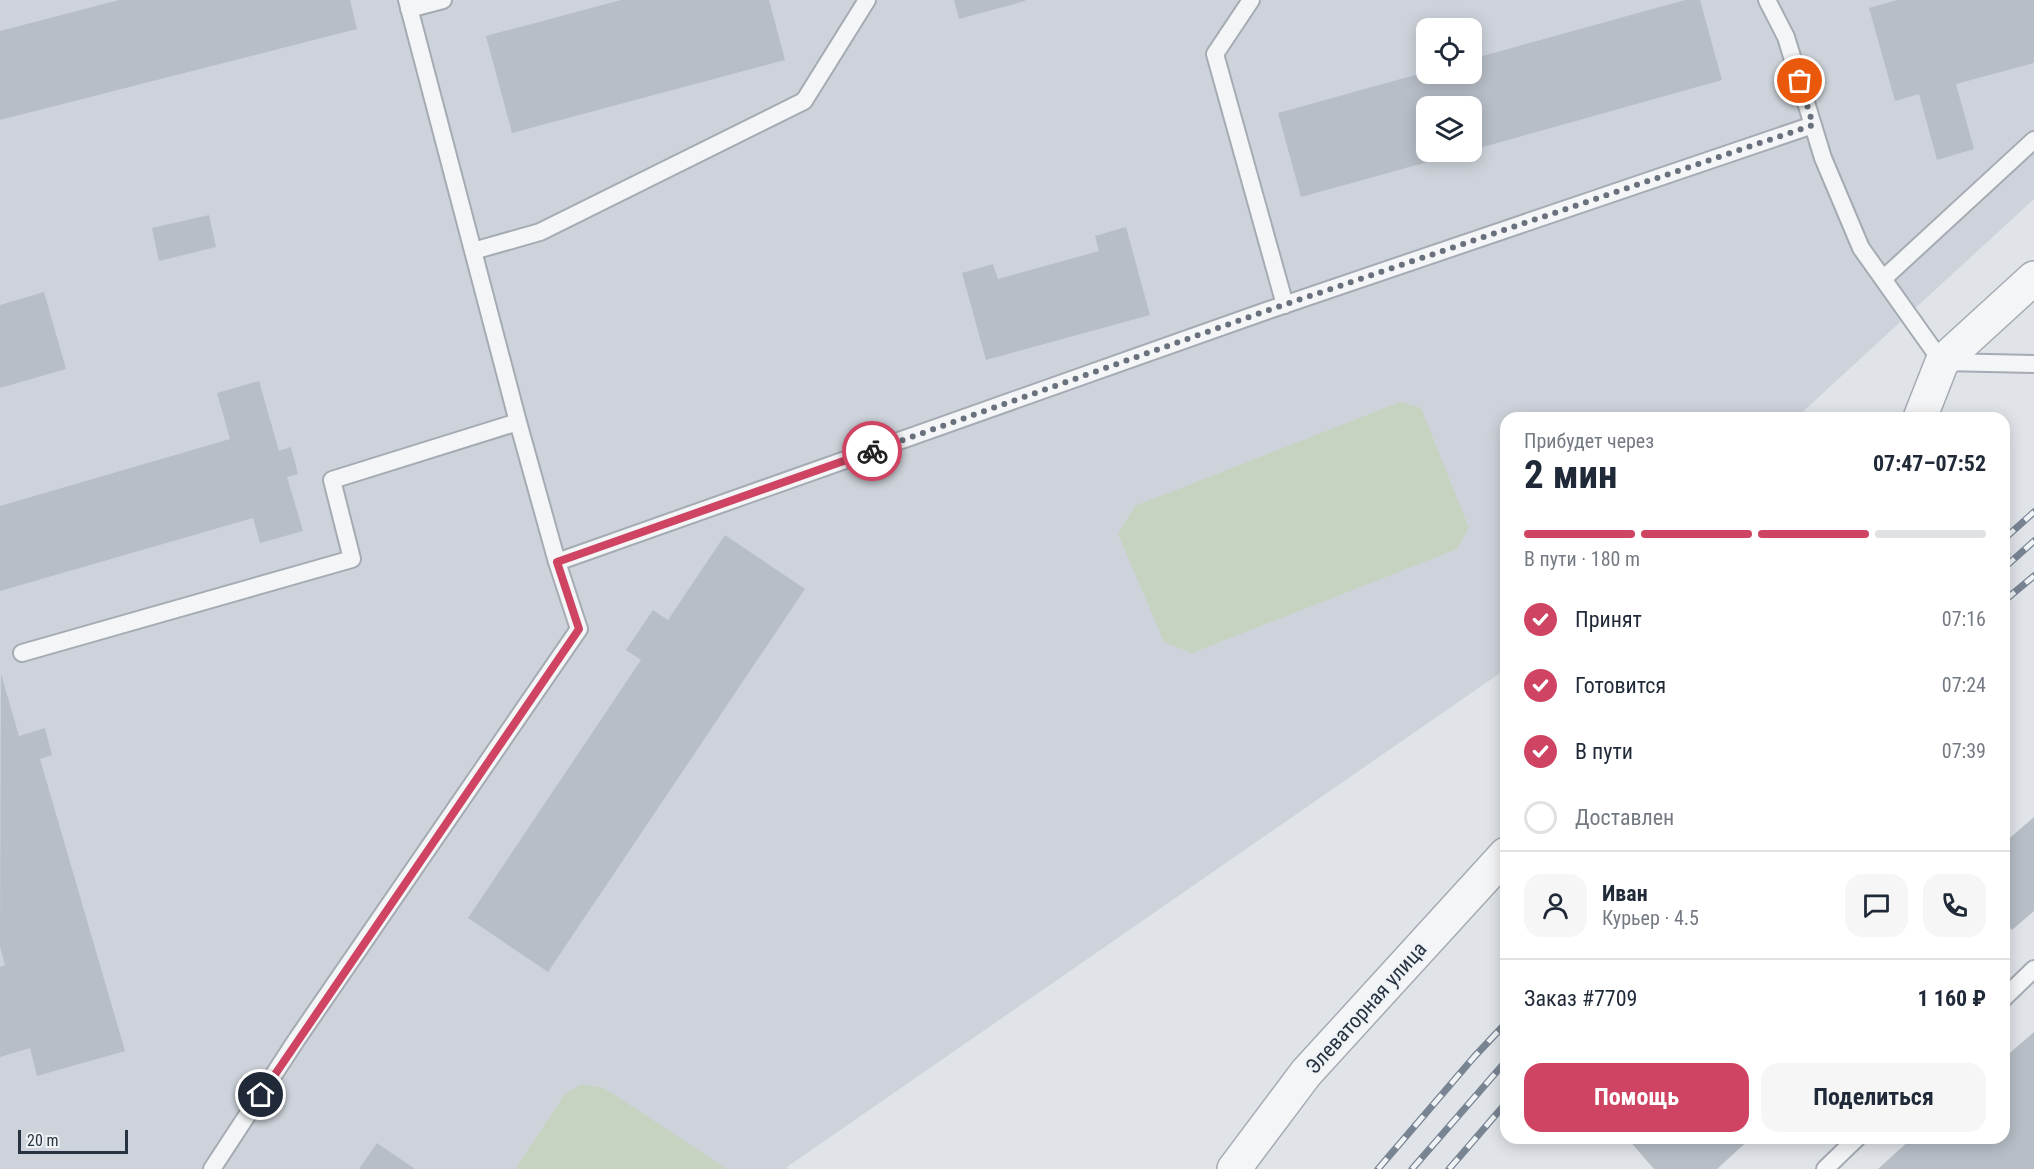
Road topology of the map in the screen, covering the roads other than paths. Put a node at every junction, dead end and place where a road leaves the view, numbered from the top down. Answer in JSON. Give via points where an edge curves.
{"nodes":[{"id":1,"x":443,"y":0,"type":"edge"},
{"id":2,"x":867,"y":0,"type":"edge"},
{"id":3,"x":1251,"y":0,"type":"edge"},
{"id":4,"x":1767,"y":0,"type":"edge"},
{"id":5,"x":408,"y":5,"type":"edge"},
{"id":6,"x":1813,"y":125,"type":"junction"},
{"id":7,"x":2034,"y":140,"type":"edge"},
{"id":8,"x":473,"y":251,"type":"junction"},
{"id":9,"x":2034,"y":278,"type":"edge"},
{"id":10,"x":1883,"y":279,"type":"junction"},
{"id":11,"x":1285,"y":305,"type":"junction"},
{"id":12,"x":1942,"y":362,"type":"junction"},
{"id":13,"x":2034,"y":364,"type":"edge"},
{"id":14,"x":1922,"y":412,"type":"edge"},
{"id":15,"x":518,"y":422,"type":"junction"},
{"id":16,"x":557,"y":562,"type":"junction"},
{"id":17,"x":22,"y":653,"type":"dead end"},
{"id":18,"x":1500,"y":861,"type":"edge"},
{"id":19,"x":2034,"y":969,"type":"edge"},
{"id":20,"x":2010,"y":992,"type":"edge"},
{"id":21,"x":1851,"y":1144,"type":"edge"},
{"id":22,"x":212,"y":1169,"type":"edge"},
{"id":23,"x":1234,"y":1169,"type":"edge"},
{"id":24,"x":1825,"y":1169,"type":"edge"}],
"edges":[{"from":1,"to":5,"type":"lane"},
{"from":2,"to":8,"type":"lane","via":[[804,101],[540,232]]},
{"from":3,"to":11,"type":"lane","via":[[1215,54]]},
{"from":4,"to":6,"type":"lane","via":[[1786,37]]},
{"from":5,"to":8,"type":"lane"},
{"from":6,"to":10,"type":"lane","via":[[1861,248]]},
{"from":6,"to":11,"type":"lane"},
{"from":7,"to":10,"type":"lane"},
{"from":8,"to":15,"type":"lane"},
{"from":9,"to":12,"type":"street"},
{"from":10,"to":12,"type":"lane"},
{"from":11,"to":16,"type":"lane"},
{"from":12,"to":13,"type":"lane"},
{"from":12,"to":14,"type":"street"},
{"from":15,"to":16,"type":"lane"},
{"from":15,"to":17,"type":"lane","via":[[332,480],[352,559]]},
{"from":16,"to":22,"type":"lane","via":[[579,629]]},
{"from":18,"to":23,"type":"street","name":"Элеваторная улица","via":[[1306,1073]]},
{"from":19,"to":20,"type":"lane"},
{"from":21,"to":24,"type":"lane"}]}
